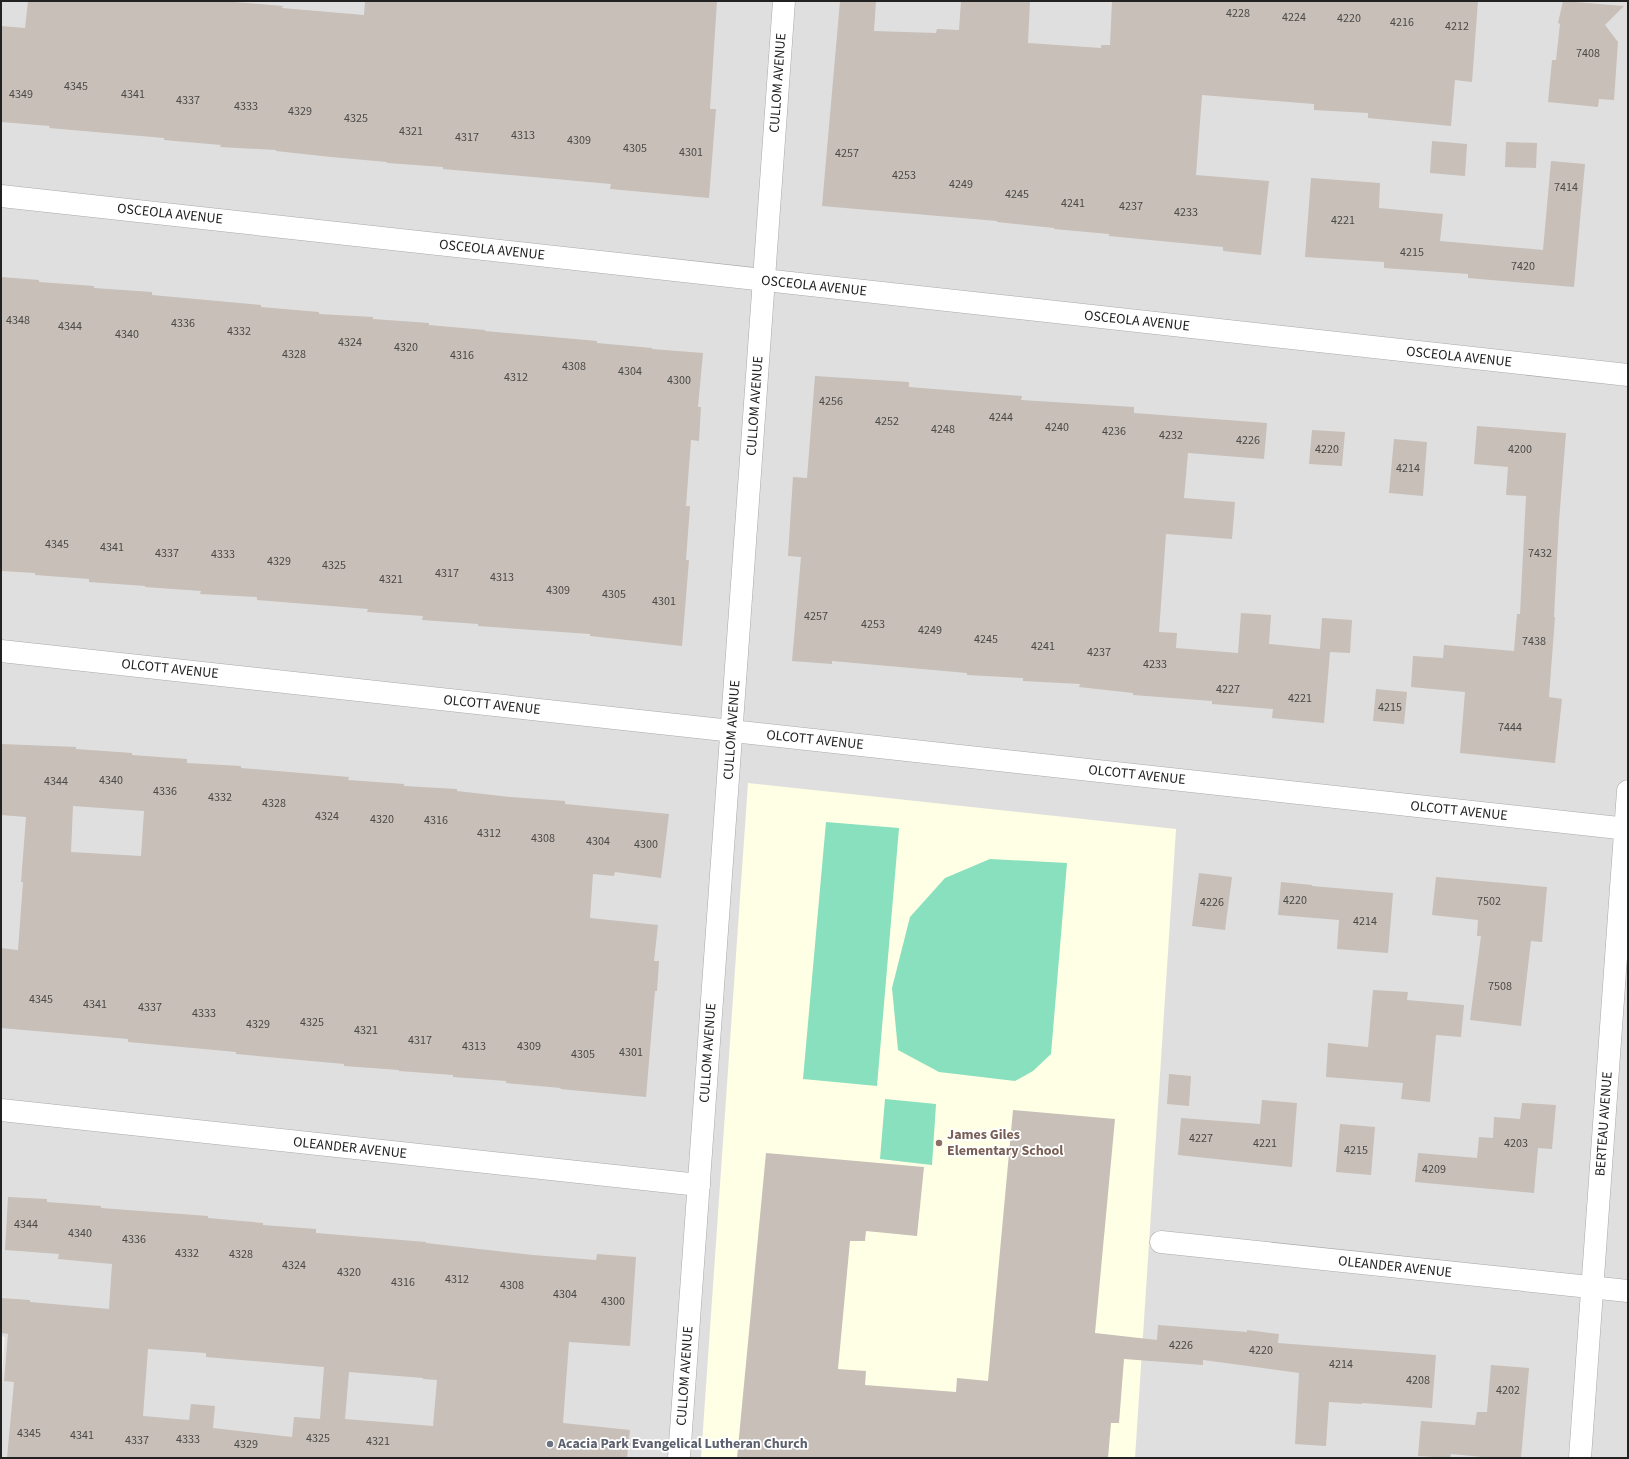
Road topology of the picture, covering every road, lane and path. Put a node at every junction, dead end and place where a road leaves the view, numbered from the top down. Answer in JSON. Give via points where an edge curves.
{"nodes":[{"id":1,"x":784,"y":1,"type":"edge"},
{"id":2,"x":1,"y":196,"type":"edge"},
{"id":3,"x":764,"y":280,"type":"junction"},
{"id":4,"x":1628,"y":375,"type":"edge"},
{"id":5,"x":1,"y":650,"type":"edge"},
{"id":6,"x":732,"y":731,"type":"junction"},
{"id":7,"x":1628,"y":790,"type":"edge"},
{"id":8,"x":1627,"y":829,"type":"edge"},
{"id":9,"x":1,"y":1110,"type":"edge"},
{"id":10,"x":699,"y":1186,"type":"junction"},
{"id":11,"x":1162,"y":1242,"type":"dead end"},
{"id":12,"x":1592,"y":1288,"type":"junction"},
{"id":13,"x":1628,"y":1291,"type":"edge"},
{"id":14,"x":679,"y":1458,"type":"edge"},
{"id":15,"x":1580,"y":1458,"type":"edge"}],
"edges":[{"from":1,"to":3,"type":"street","name":"CULLOM AVENUE"},
{"from":2,"to":3,"type":"street","name":"OSCEOLA AVENUE"},
{"from":3,"to":4,"type":"street","name":"OSCEOLA AVENUE"},
{"from":3,"to":6,"type":"street","name":"CULLOM AVENUE"},
{"from":5,"to":6,"type":"street","name":"OLCOTT AVENUE"},
{"from":6,"to":8,"type":"street","name":"OLCOTT AVENUE"},
{"from":6,"to":10,"type":"street","name":"CULLOM AVENUE"},
{"from":7,"to":8,"type":"street","name":"BERTEAU AVENUE"},
{"from":8,"to":12,"type":"street","name":"BERTEAU AVENUE"},
{"from":9,"to":10,"type":"street","name":"OLEANDER AVENUE"},
{"from":10,"to":14,"type":"street","name":"CULLOM AVENUE"},
{"from":11,"to":12,"type":"street","name":"OLEANDER AVENUE"},
{"from":12,"to":13,"type":"street","name":"OLEANDER AVENUE"},
{"from":12,"to":15,"type":"street","name":"BERTEAU AVENUE"}]}
